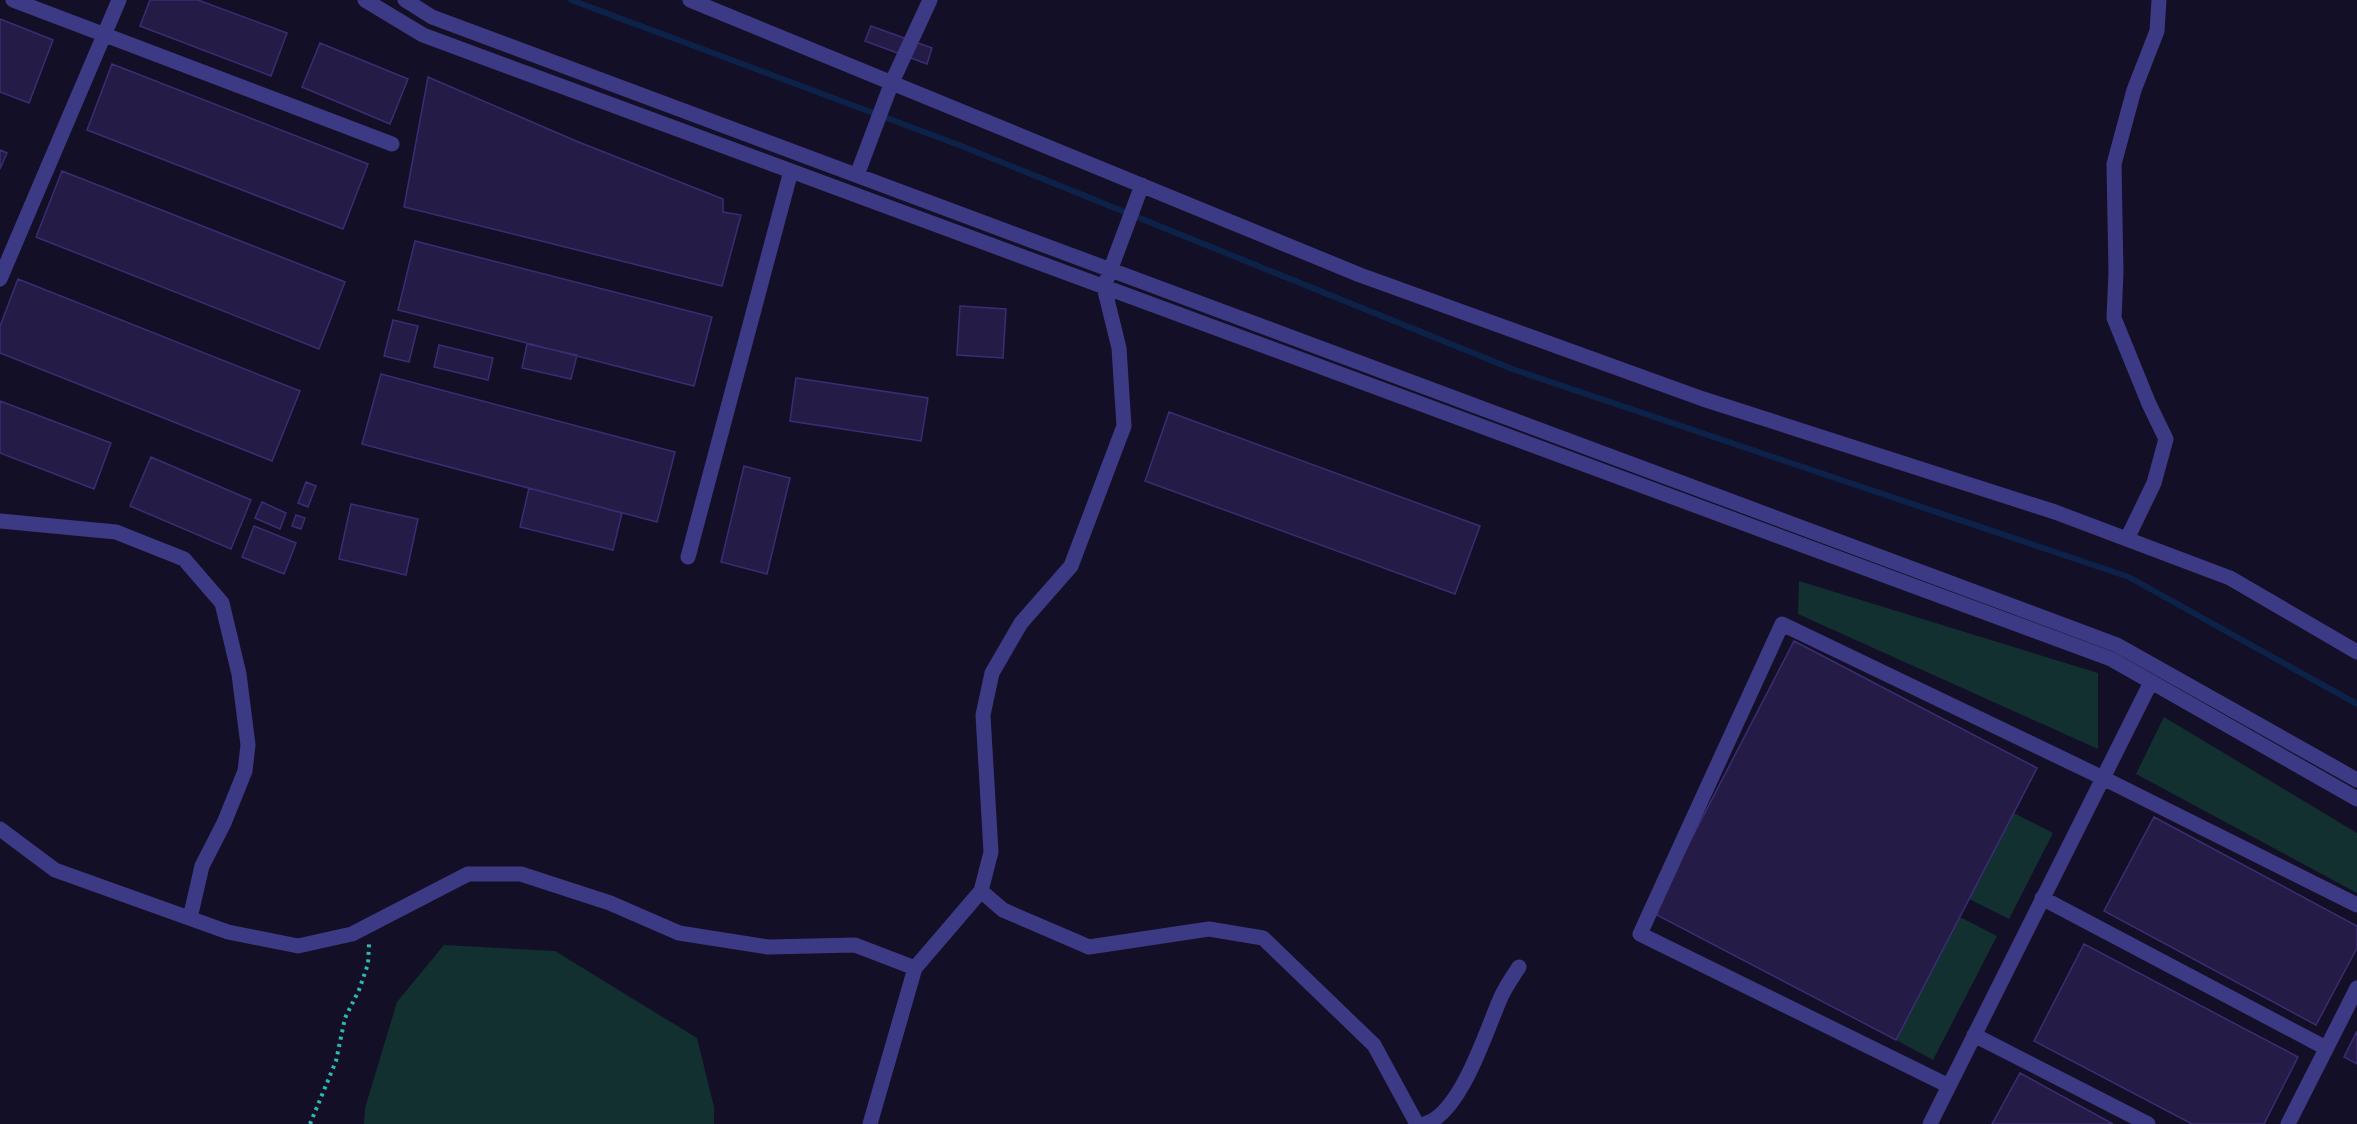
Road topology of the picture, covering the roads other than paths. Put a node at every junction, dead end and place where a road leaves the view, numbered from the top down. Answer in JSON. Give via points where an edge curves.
{"nodes":[{"id":1,"x":13,"y":0,"type":"edge"},
{"id":2,"x":119,"y":0,"type":"edge"},
{"id":3,"x":365,"y":0,"type":"edge"},
{"id":4,"x":405,"y":0,"type":"edge"},
{"id":5,"x":690,"y":0,"type":"edge"},
{"id":6,"x":930,"y":0,"type":"edge"},
{"id":7,"x":2159,"y":0,"type":"edge"},
{"id":8,"x":104,"y":35,"type":"junction"},
{"id":9,"x":892,"y":82,"type":"junction"},
{"id":10,"x":392,"y":144,"type":"dead end"},
{"id":11,"x":791,"y":171,"type":"junction"},
{"id":12,"x":857,"y":175,"type":"junction"},
{"id":13,"x":1142,"y":184,"type":"junction"},
{"id":14,"x":1110,"y":269,"type":"junction"},
{"id":15,"x":0,"y":279,"type":"edge"},
{"id":16,"x":1104,"y":286,"type":"junction"},
{"id":17,"x":0,"y":521,"type":"edge"},
{"id":18,"x":2127,"y":539,"type":"junction"},
{"id":19,"x":688,"y":557,"type":"dead end"},
{"id":20,"x":2357,"y":651,"type":"edge"},
{"id":21,"x":2151,"y":681,"type":"junction"},
{"id":22,"x":2103,"y":778,"type":"junction"},
{"id":23,"x":2357,"y":780,"type":"edge"},
{"id":24,"x":2357,"y":799,"type":"edge"},
{"id":25,"x":0,"y":829,"type":"edge"},
{"id":26,"x":981,"y":891,"type":"junction"},
{"id":27,"x":2042,"y":898,"type":"junction"},
{"id":28,"x":2357,"y":905,"type":"edge"},
{"id":29,"x":190,"y":918,"type":"junction"},
{"id":30,"x":1519,"y":967,"type":"dead end"},
{"id":31,"x":915,"y":968,"type":"junction"},
{"id":32,"x":2357,"y":988,"type":"edge"},
{"id":33,"x":1974,"y":1035,"type":"junction"},
{"id":34,"x":2326,"y":1048,"type":"junction"},
{"id":35,"x":1949,"y":1086,"type":"junction"},
{"id":36,"x":870,"y":1124,"type":"edge"},
{"id":37,"x":1417,"y":1124,"type":"edge"},
{"id":38,"x":1424,"y":1124,"type":"edge"},
{"id":39,"x":1930,"y":1124,"type":"edge"},
{"id":40,"x":2148,"y":1124,"type":"edge"},
{"id":41,"x":2288,"y":1124,"type":"edge"}],
"edges":[{"from":1,"to":8,"type":"street"},
{"from":2,"to":8,"type":"street"},
{"from":3,"to":11,"type":"street","via":[[423,35]]},
{"from":4,"to":12,"type":"street","via":[[432,17]]},
{"from":5,"to":9,"type":"street"},
{"from":6,"to":9,"type":"street"},
{"from":7,"to":18,"type":"street","via":[[2157,31],[2134,90],[2114,164],[2114,318],[2166,439],[2154,483]]},
{"from":8,"to":10,"type":"street"},
{"from":8,"to":15,"type":"street"},
{"from":9,"to":12,"type":"street"},
{"from":9,"to":13,"type":"street"},
{"from":11,"to":16,"type":"street"},
{"from":11,"to":19,"type":"street"},
{"from":12,"to":14,"type":"street"},
{"from":13,"to":14,"type":"street"},
{"from":13,"to":18,"type":"street","via":[[1360,275],[1703,399],[2055,512]]},
{"from":14,"to":16,"type":"street"},
{"from":14,"to":23,"type":"street","via":[[2117,645]]},
{"from":16,"to":21,"type":"street","via":[[2111,659]]},
{"from":16,"to":26,"type":"street","via":[[1119,348],[1124,426],[1071,566],[1022,623],[992,673],[983,715],[992,852]]},
{"from":17,"to":29,"type":"street","via":[[116,532],[184,559],[222,603],[239,674],[248,745],[245,771],[202,866]]},
{"from":18,"to":20,"type":"street","via":[[2229,578]]},
{"from":21,"to":22,"type":"street"},
{"from":21,"to":24,"type":"street"},
{"from":22,"to":27,"type":"street"},
{"from":22,"to":28,"type":"street"},
{"from":22,"to":35,"type":"street","via":[[1782,624],[1640,934]]},
{"from":25,"to":29,"type":"street","via":[[55,870]]},
{"from":26,"to":31,"type":"street"},
{"from":26,"to":37,"type":"street","via":[[1003,910],[1089,946],[1209,929],[1263,938],[1374,1045]]},
{"from":27,"to":33,"type":"street"},
{"from":27,"to":34,"type":"street"},
{"from":29,"to":31,"type":"street","via":[[228,932],[298,946],[351,934],[468,874],[521,874],[610,903],[679,933],[768,947],[855,945]]},
{"from":30,"to":38,"type":"street","via":[[1506,985],[1490,1029],[1451,1106],[1434,1122]]},
{"from":31,"to":36,"type":"street"},
{"from":32,"to":34,"type":"street"},
{"from":33,"to":35,"type":"street"},
{"from":33,"to":40,"type":"street"},
{"from":34,"to":41,"type":"street"},
{"from":35,"to":39,"type":"street"}]}
